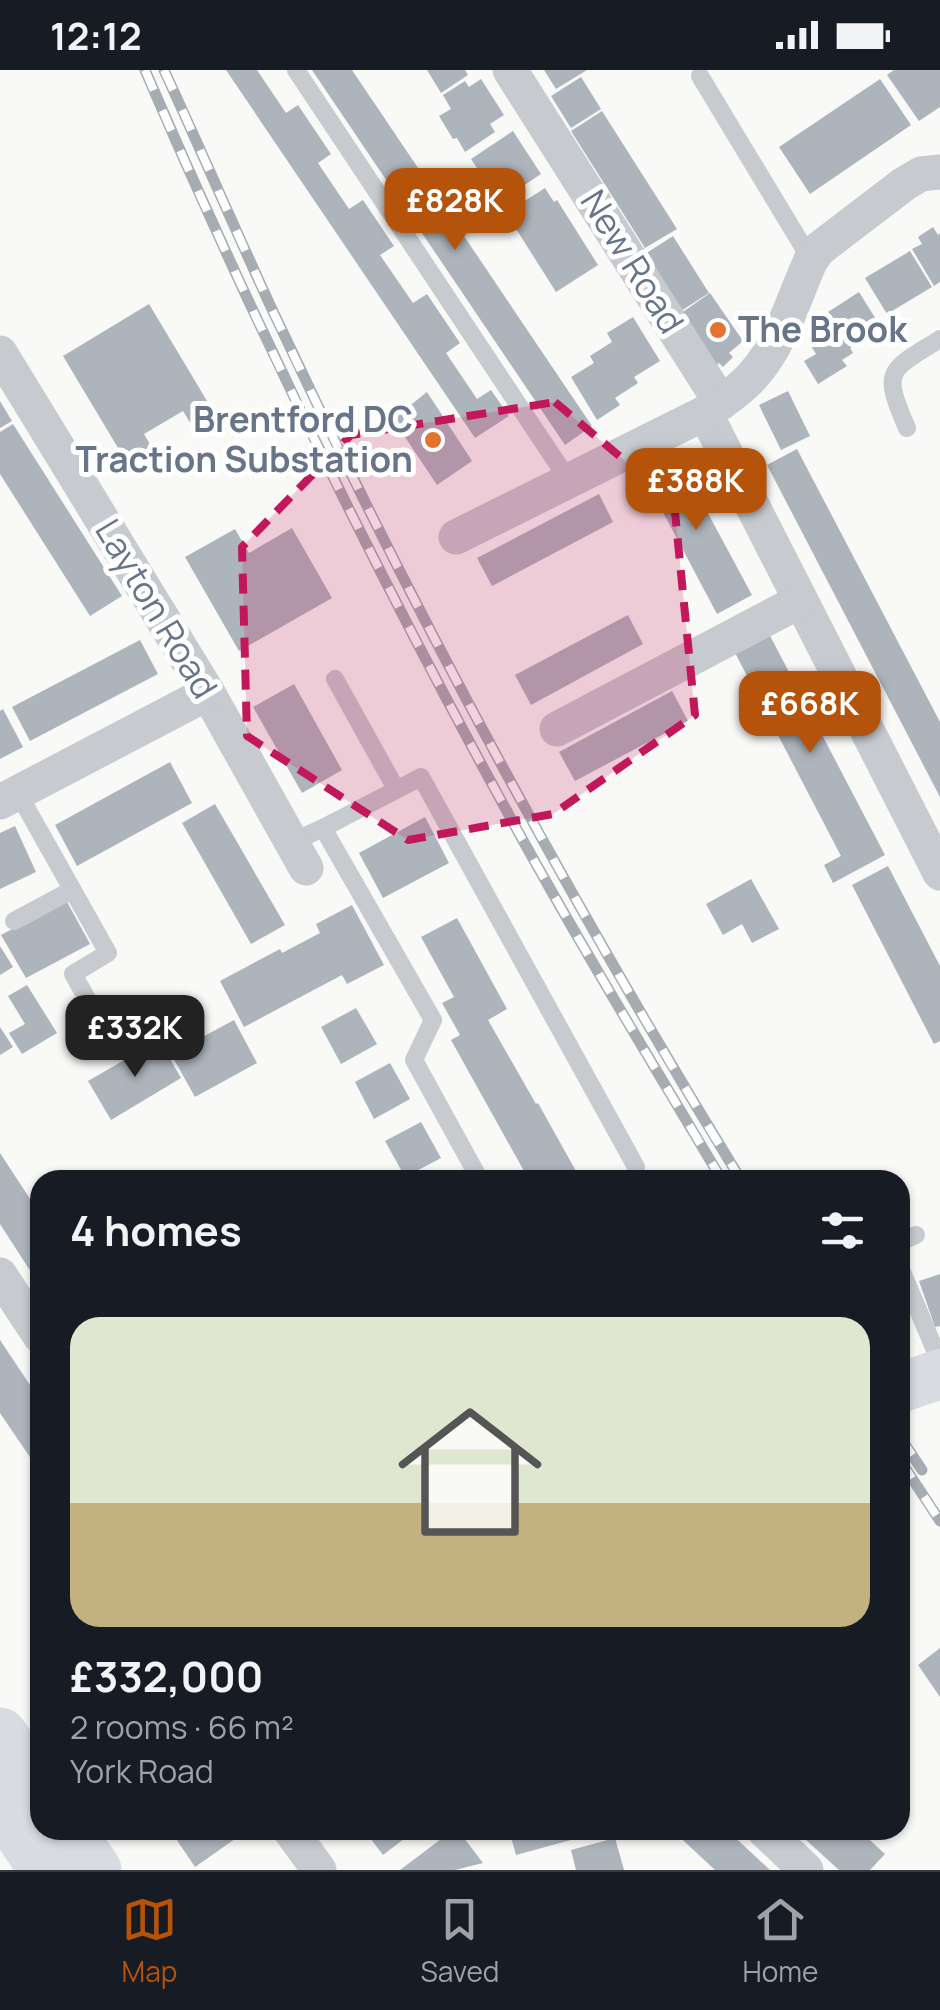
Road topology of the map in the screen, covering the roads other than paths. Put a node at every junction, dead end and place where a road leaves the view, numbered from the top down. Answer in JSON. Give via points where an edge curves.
{"nodes":[{"id":1,"x":296,"y":70,"type":"edge"},
{"id":2,"x":510,"y":70,"type":"edge"},
{"id":3,"x":700,"y":76,"type":"dead end"},
{"id":4,"x":940,"y":172,"type":"edge"},
{"id":5,"x":812,"y":260,"type":"junction"},
{"id":6,"x":940,"y":339,"type":"edge"},
{"id":7,"x":0,"y":354,"type":"edge"},
{"id":8,"x":713,"y":408,"type":"junction"},
{"id":9,"x":906,"y":428,"type":"dead end"},
{"id":10,"x":568,"y":481,"type":"junction"},
{"id":11,"x":456,"y":536,"type":"dead end"},
{"id":12,"x":800,"y":601,"type":"junction"},
{"id":13,"x":334,"y":679,"type":"dead end"},
{"id":14,"x":208,"y":694,"type":"junction"},
{"id":15,"x":557,"y":729,"type":"dead end"},
{"id":16,"x":396,"y":790,"type":"junction"},
{"id":17,"x":9,"y":798,"type":"edge"},
{"id":18,"x":307,"y":846,"type":"junction"},
{"id":19,"x":940,"y":873,"type":"edge"},
{"id":20,"x":72,"y":890,"type":"junction"},
{"id":21,"x":14,"y":921,"type":"dead end"},
{"id":22,"x":108,"y":1036,"type":"dead end"},
{"id":23,"x":636,"y":1167,"type":"dead end"},
{"id":24,"x":474,"y":1170,"type":"edge"},
{"id":25,"x":0,"y":1275,"type":"edge"},
{"id":26,"x":910,"y":1307,"type":"edge"},
{"id":27,"x":30,"y":1321,"type":"edge"},
{"id":28,"x":927,"y":1375,"type":"edge"},
{"id":29,"x":0,"y":1700,"type":"edge"},
{"id":30,"x":0,"y":1735,"type":"edge"},
{"id":31,"x":30,"y":1745,"type":"edge"},
{"id":32,"x":30,"y":1767,"type":"edge"},
{"id":33,"x":30,"y":1778,"type":"edge"},
{"id":34,"x":0,"y":1787,"type":"edge"},
{"id":35,"x":0,"y":1801,"type":"edge"},
{"id":36,"x":73,"y":1840,"type":"edge"},
{"id":37,"x":98,"y":1840,"type":"edge"},
{"id":38,"x":298,"y":1840,"type":"edge"},
{"id":39,"x":774,"y":1840,"type":"edge"},
{"id":40,"x":0,"y":1854,"type":"edge"},
{"id":41,"x":9,"y":1870,"type":"edge"},
{"id":42,"x":47,"y":1870,"type":"edge"},
{"id":43,"x":94,"y":1870,"type":"edge"},
{"id":44,"x":118,"y":1870,"type":"edge"},
{"id":45,"x":320,"y":1870,"type":"edge"},
{"id":46,"x":806,"y":1870,"type":"edge"}],
"edges":[{"from":1,"to":10,"type":"lane"},
{"from":2,"to":8,"type":"street","name":"New Road"},
{"from":3,"to":5,"type":"lane"},
{"from":4,"to":5,"type":"street","via":[[904,184]]},
{"from":5,"to":8,"type":"street","via":[[755,374]]},
{"from":6,"to":9,"type":"lane","via":[[893,374],[891,389]]},
{"from":7,"to":14,"type":"street","name":"Layton Road"},
{"from":8,"to":10,"type":"street"},
{"from":8,"to":12,"type":"street","name":"New Road"},
{"from":10,"to":11,"type":"street"},
{"from":12,"to":15,"type":"street"},
{"from":12,"to":19,"type":"street","name":"New Road"},
{"from":13,"to":16,"type":"lane"},
{"from":14,"to":17,"type":"street"},
{"from":14,"to":18,"type":"street","name":"Layton Road"},
{"from":16,"to":18,"type":"lane"},
{"from":16,"to":23,"type":"lane","via":[[421,776]]},
{"from":17,"to":20,"type":"lane"},
{"from":18,"to":24,"type":"lane","via":[[433,1020],[414,1060]]},
{"from":20,"to":21,"type":"lane"},
{"from":20,"to":22,"type":"lane","via":[[108,953],[73,974]]},
{"from":25,"to":27,"type":"street"},
{"from":26,"to":28,"type":"lane"},
{"from":29,"to":31,"type":"highway"},
{"from":30,"to":33,"type":"highway"},
{"from":32,"to":34,"type":"main road"},
{"from":35,"to":42,"type":"highway"},
{"from":36,"to":43,"type":"highway"},
{"from":37,"to":44,"type":"highway"},
{"from":38,"to":45,"type":"street"},
{"from":39,"to":46,"type":"street"},
{"from":40,"to":41,"type":"highway"}]}
